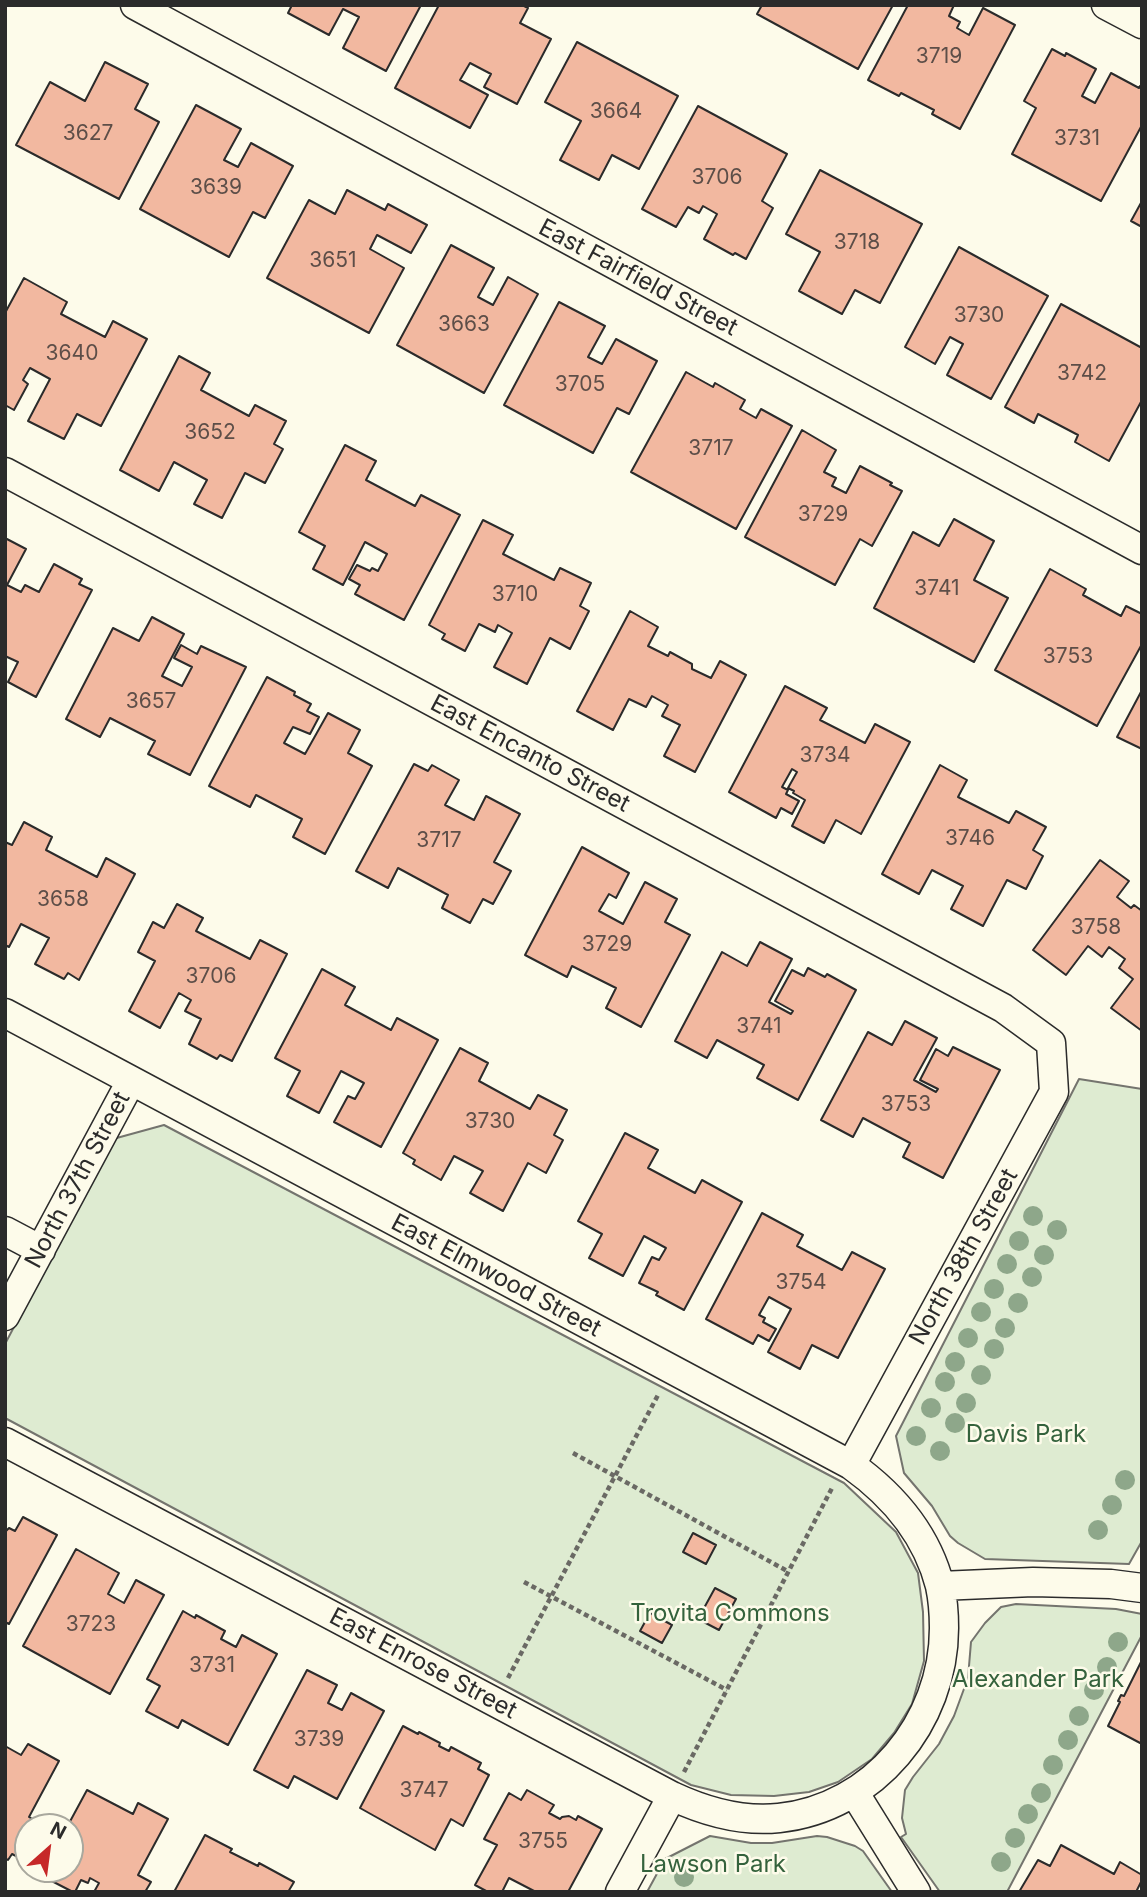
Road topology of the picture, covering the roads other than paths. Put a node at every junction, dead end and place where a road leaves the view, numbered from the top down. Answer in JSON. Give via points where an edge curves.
{"nodes":[{"id":1,"x":135,"y":5,"type":"edge"},
{"id":2,"x":1106,"y":5,"type":"edge"},
{"id":3,"x":1142,"y":24,"type":"edge"},
{"id":4,"x":5,"y":472,"type":"edge"},
{"id":5,"x":1142,"y":550,"type":"edge"},
{"id":6,"x":5,"y":1013,"type":"edge"},
{"id":7,"x":1051,"y":1043,"type":"joint"},
{"id":8,"x":131,"y":1081,"type":"junction"},
{"id":9,"x":5,"y":1231,"type":"edge"},
{"id":10,"x":41,"y":1250,"type":"junction"},
{"id":11,"x":5,"y":1316,"type":"edge"},
{"id":12,"x":5,"y":1442,"type":"edge"},
{"id":13,"x":848,"y":1464,"type":"junction"},
{"id":14,"x":1140,"y":1585,"type":"edge"},
{"id":15,"x":940,"y":1586,"type":"junction"},
{"id":16,"x":920,"y":1723,"type":"joint"},
{"id":17,"x":854,"y":1792,"type":"junction"},
{"id":18,"x":672,"y":1796,"type":"junction"},
{"id":19,"x":620,"y":1892,"type":"edge"},
{"id":20,"x":916,"y":1892,"type":"edge"}],
"edges":[{"from":1,"to":5,"type":"street","name":"East Fairfield Street"},
{"from":2,"to":3,"type":"street"},
{"from":4,"to":7,"type":"street","name":"East Encanto Street","via":[[1003,1007]]},
{"from":6,"to":8,"type":"street","name":"East Elmwood Street"},
{"from":7,"to":13,"type":"street","name":"North 38th Street","via":[[1054,1092]]},
{"from":8,"to":10,"type":"street","name":"North 37th Street"},
{"from":8,"to":13,"type":"street","name":"East Elmwood Street"},
{"from":9,"to":10,"type":"street"},
{"from":10,"to":11,"type":"street","name":"North 37th Street"},
{"from":12,"to":18,"type":"street","name":"East Enrose Street"},
{"from":13,"to":15,"type":"street","name":"East Elmwood Street","via":[[874,1482],[911,1522]]},
{"from":14,"to":15,"type":"street"},
{"from":15,"to":16,"type":"street","name":"East Elmwood Street","via":[[943,1654],[936,1687]]},
{"from":16,"to":17,"type":"street","name":"East Enrose Street","via":[[891,1763]]},
{"from":17,"to":18,"type":"street","name":"East Enrose Street","via":[[804,1813],[760,1819],[718,1814]]},
{"from":17,"to":20,"type":"street"},
{"from":18,"to":19,"type":"street"}]}
